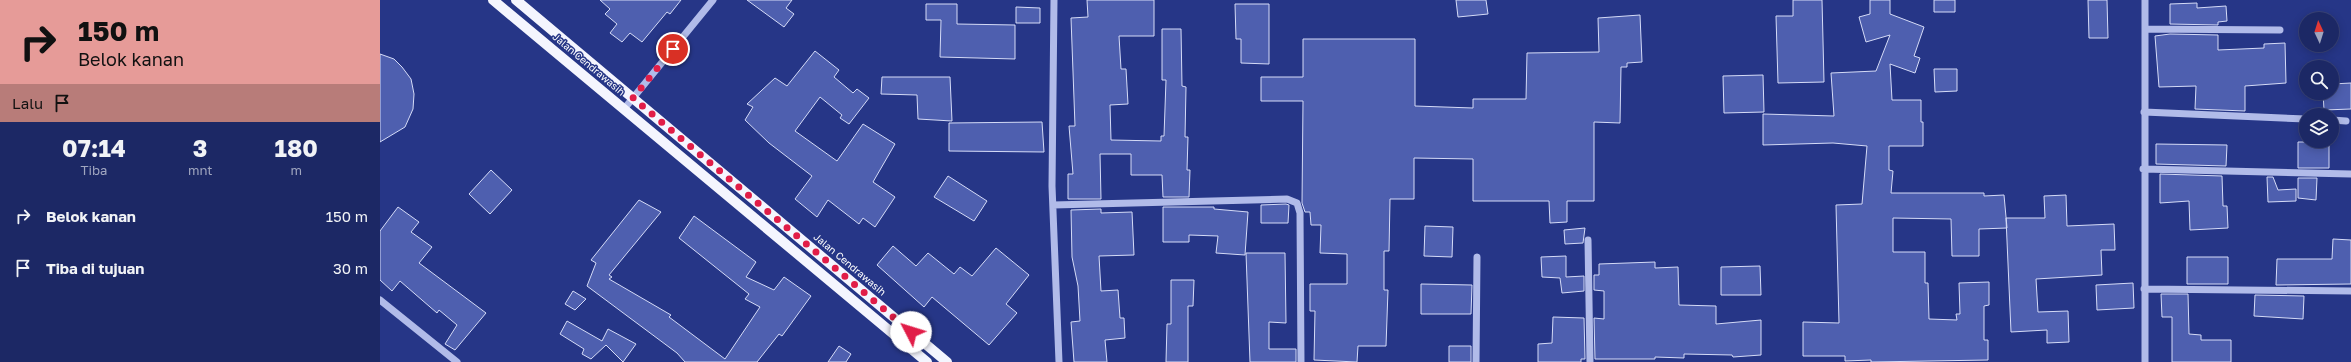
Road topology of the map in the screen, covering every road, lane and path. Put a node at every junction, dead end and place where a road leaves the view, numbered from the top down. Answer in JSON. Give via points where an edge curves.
{"nodes":[{"id":1,"x":493,"y":0,"type":"edge"},
{"id":2,"x":516,"y":0,"type":"edge"},
{"id":3,"x":713,"y":0,"type":"edge"},
{"id":4,"x":1054,"y":0,"type":"edge"},
{"id":5,"x":2144,"y":0,"type":"edge"},
{"id":6,"x":2145,"y":29,"type":"junction"},
{"id":7,"x":2280,"y":30,"type":"dead end"},
{"id":8,"x":633,"y":98,"type":"junction"},
{"id":9,"x":624,"y":109,"type":"junction"},
{"id":10,"x":2144,"y":112,"type":"junction"},
{"id":11,"x":2299,"y":119,"type":"edge"},
{"id":12,"x":2339,"y":120,"type":"edge"},
{"id":13,"x":2346,"y":121,"type":"dead end"},
{"id":14,"x":2143,"y":169,"type":"junction"},
{"id":15,"x":2351,"y":174,"type":"edge"},
{"id":16,"x":1052,"y":205,"type":"junction"},
{"id":17,"x":1588,"y":240,"type":"dead end"},
{"id":18,"x":1477,"y":257,"type":"dead end"},
{"id":19,"x":2144,"y":289,"type":"junction"},
{"id":20,"x":2351,"y":291,"type":"edge"},
{"id":21,"x":380,"y":300,"type":"edge"},
{"id":22,"x":457,"y":362,"type":"edge"},
{"id":23,"x":927,"y":362,"type":"edge"},
{"id":24,"x":947,"y":362,"type":"edge"},
{"id":25,"x":1058,"y":362,"type":"edge"},
{"id":26,"x":1301,"y":362,"type":"edge"},
{"id":27,"x":1476,"y":362,"type":"edge"},
{"id":28,"x":1590,"y":362,"type":"edge"},
{"id":29,"x":2145,"y":362,"type":"edge"}],
"edges":[{"from":1,"to":9,"type":"main road","name":"Jalan Cendrawasih"},
{"from":2,"to":8,"type":"main road","name":"Jalan Cendrawasih"},
{"from":3,"to":8,"type":"street"},
{"from":4,"to":16,"type":"street"},
{"from":5,"to":6,"type":"street"},
{"from":6,"to":7,"type":"street"},
{"from":6,"to":10,"type":"street"},
{"from":8,"to":9,"type":"street"},
{"from":8,"to":24,"type":"main road","name":"Jalan Cendrawasih"},
{"from":9,"to":23,"type":"main road","name":"Jalan Cendrawasih"},
{"from":10,"to":11,"type":"street"},
{"from":10,"to":14,"type":"street"},
{"from":12,"to":13,"type":"street"},
{"from":14,"to":15,"type":"street"},
{"from":14,"to":19,"type":"street"},
{"from":16,"to":25,"type":"street"},
{"from":16,"to":26,"type":"street","via":[[1287,199],[1298,203]]},
{"from":17,"to":28,"type":"street"},
{"from":18,"to":27,"type":"street"},
{"from":19,"to":20,"type":"street"},
{"from":19,"to":29,"type":"street"},
{"from":21,"to":22,"type":"street"}]}
